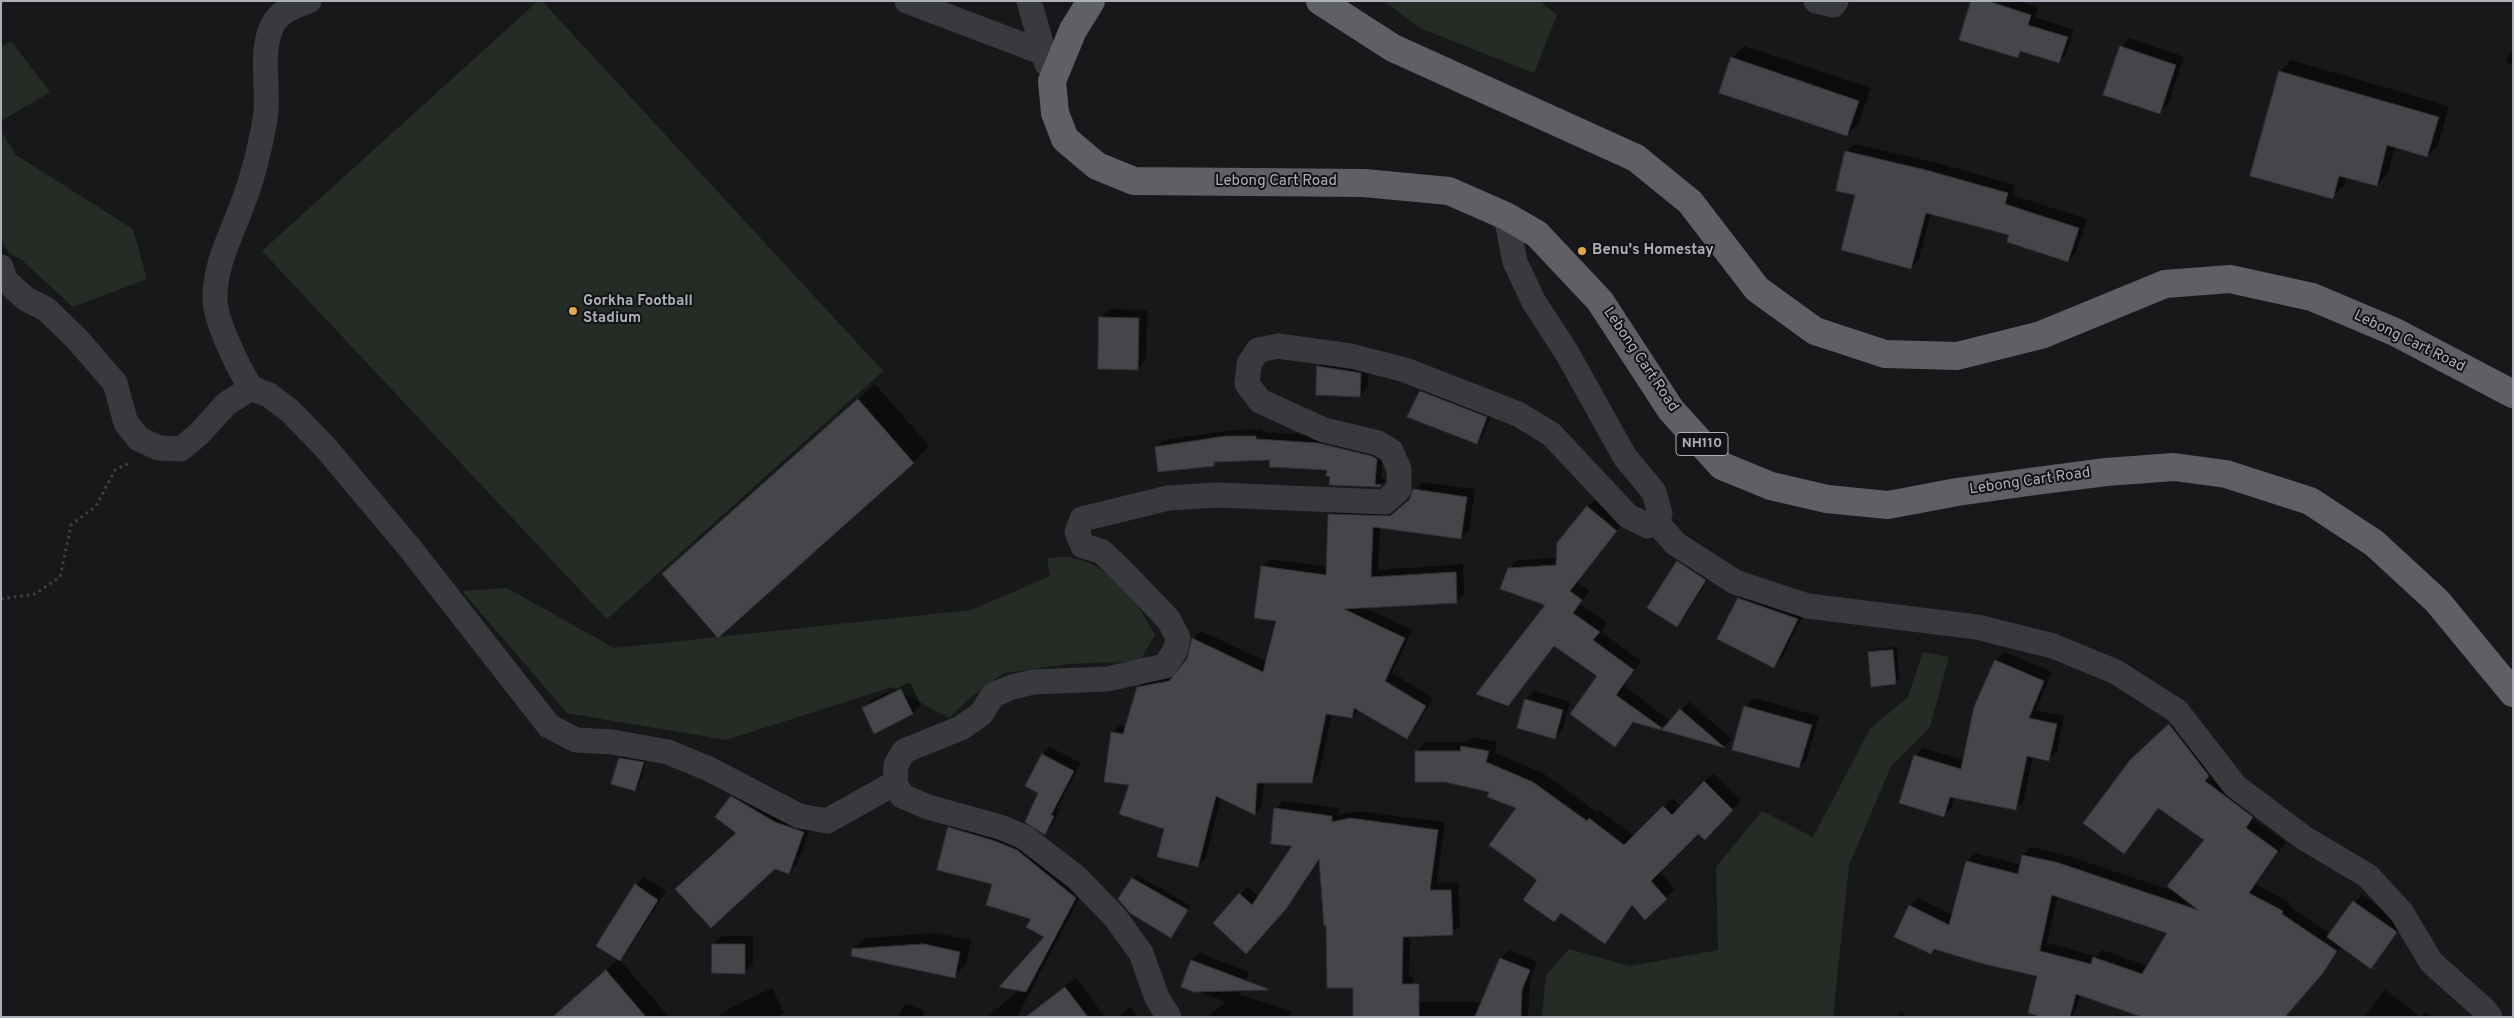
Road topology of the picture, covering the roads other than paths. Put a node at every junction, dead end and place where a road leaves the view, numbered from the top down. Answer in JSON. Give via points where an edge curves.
{"nodes":[{"id":1,"x":309,"y":1,"type":"edge"},
{"id":2,"x":907,"y":1,"type":"edge"},
{"id":3,"x":1030,"y":1,"type":"edge"},
{"id":4,"x":1091,"y":1,"type":"edge"},
{"id":5,"x":1320,"y":1,"type":"edge"},
{"id":6,"x":1816,"y":1,"type":"edge"},
{"id":7,"x":1836,"y":1,"type":"edge"},
{"id":8,"x":1044,"y":54,"type":"junction"},
{"id":9,"x":1052,"y":81,"type":"junction"},
{"id":10,"x":1506,"y":216,"type":"junction"},
{"id":11,"x":1,"y":267,"type":"edge"},
{"id":12,"x":251,"y":388,"type":"junction"},
{"id":13,"x":2513,"y":394,"type":"edge"},
{"id":14,"x":1657,"y":523,"type":"junction"},
{"id":15,"x":2513,"y":693,"type":"edge"},
{"id":16,"x":895,"y":783,"type":"junction"},
{"id":17,"x":1169,"y":1017,"type":"edge"},
{"id":18,"x":2490,"y":1017,"type":"edge"}],
"edges":[{"from":1,"to":12,"type":"street","via":[[290,7],[272,25],[266,53],[264,126],[244,200],[220,261],[214,299],[239,370]]},
{"from":2,"to":8,"type":"street"},
{"from":3,"to":8,"type":"street"},
{"from":4,"to":9,"type":"highway","name":"Lebong Cart Road","number":"NH110","via":[[1073,30]]},
{"from":5,"to":13,"type":"highway","name":"Lebong Cart Road","via":[[1393,48],[1636,158],[1690,202],[1757,289],[1815,331],[1885,354],[1956,356],[2041,335],[2165,284],[2230,279],[2312,296],[2394,332]]},
{"from":6,"to":7,"type":"street","via":[[1833,5]]},
{"from":8,"to":9,"type":"street"},
{"from":9,"to":10,"type":"highway","name":"Lebong Cart Road","number":"NH110","via":[[1055,113],[1065,139],[1097,166],[1134,181],[1364,183],[1449,192]]},
{"from":10,"to":14,"type":"street","via":[[1515,262],[1534,302],[1625,456],[1654,492],[1660,514]]},
{"from":10,"to":15,"type":"highway","name":"Lebong Cart Road","number":"NH110","via":[[1537,234],[1600,301],[1671,410],[1722,466],[1771,486],[1827,499],[1888,506],[1957,492],[2106,472],[2174,467],[2226,474],[2310,501],[2374,543],[2437,600]]},
{"from":11,"to":12,"type":"street","via":[[5,280],[26,299],[46,309],[77,339],[115,384],[126,423],[139,439],[158,448],[182,449],[226,404]]},
{"from":12,"to":16,"type":"street","via":[[269,395],[290,411],[325,447],[409,547],[549,726],[576,740],[612,742],[668,752],[798,816],[827,821]]},
{"from":14,"to":16,"type":"street","via":[[1648,526],[1628,516],[1552,434],[1518,414],[1405,370],[1351,356],[1278,346],[1258,350],[1248,364],[1247,384],[1260,401],[1324,430],[1378,443],[1391,451],[1399,469],[1399,489],[1385,502],[1217,495],[1168,498],[1082,520],[1077,532],[1083,546],[1101,551],[1169,620],[1178,638],[1175,651],[1165,666],[1107,679],[1033,682],[993,695],[981,714],[961,728],[904,751],[896,765]]},
{"from":14,"to":18,"type":"street","via":[[1676,544],[1735,582],[1799,603],[1976,628],[2053,646],[2116,672],[2178,712],[2235,786],[2304,838],[2368,876],[2402,913],[2431,962]]},
{"from":16,"to":17,"type":"street","via":[[902,796],[1024,837],[1076,877],[1115,917],[1141,954],[1157,998]]}]}
